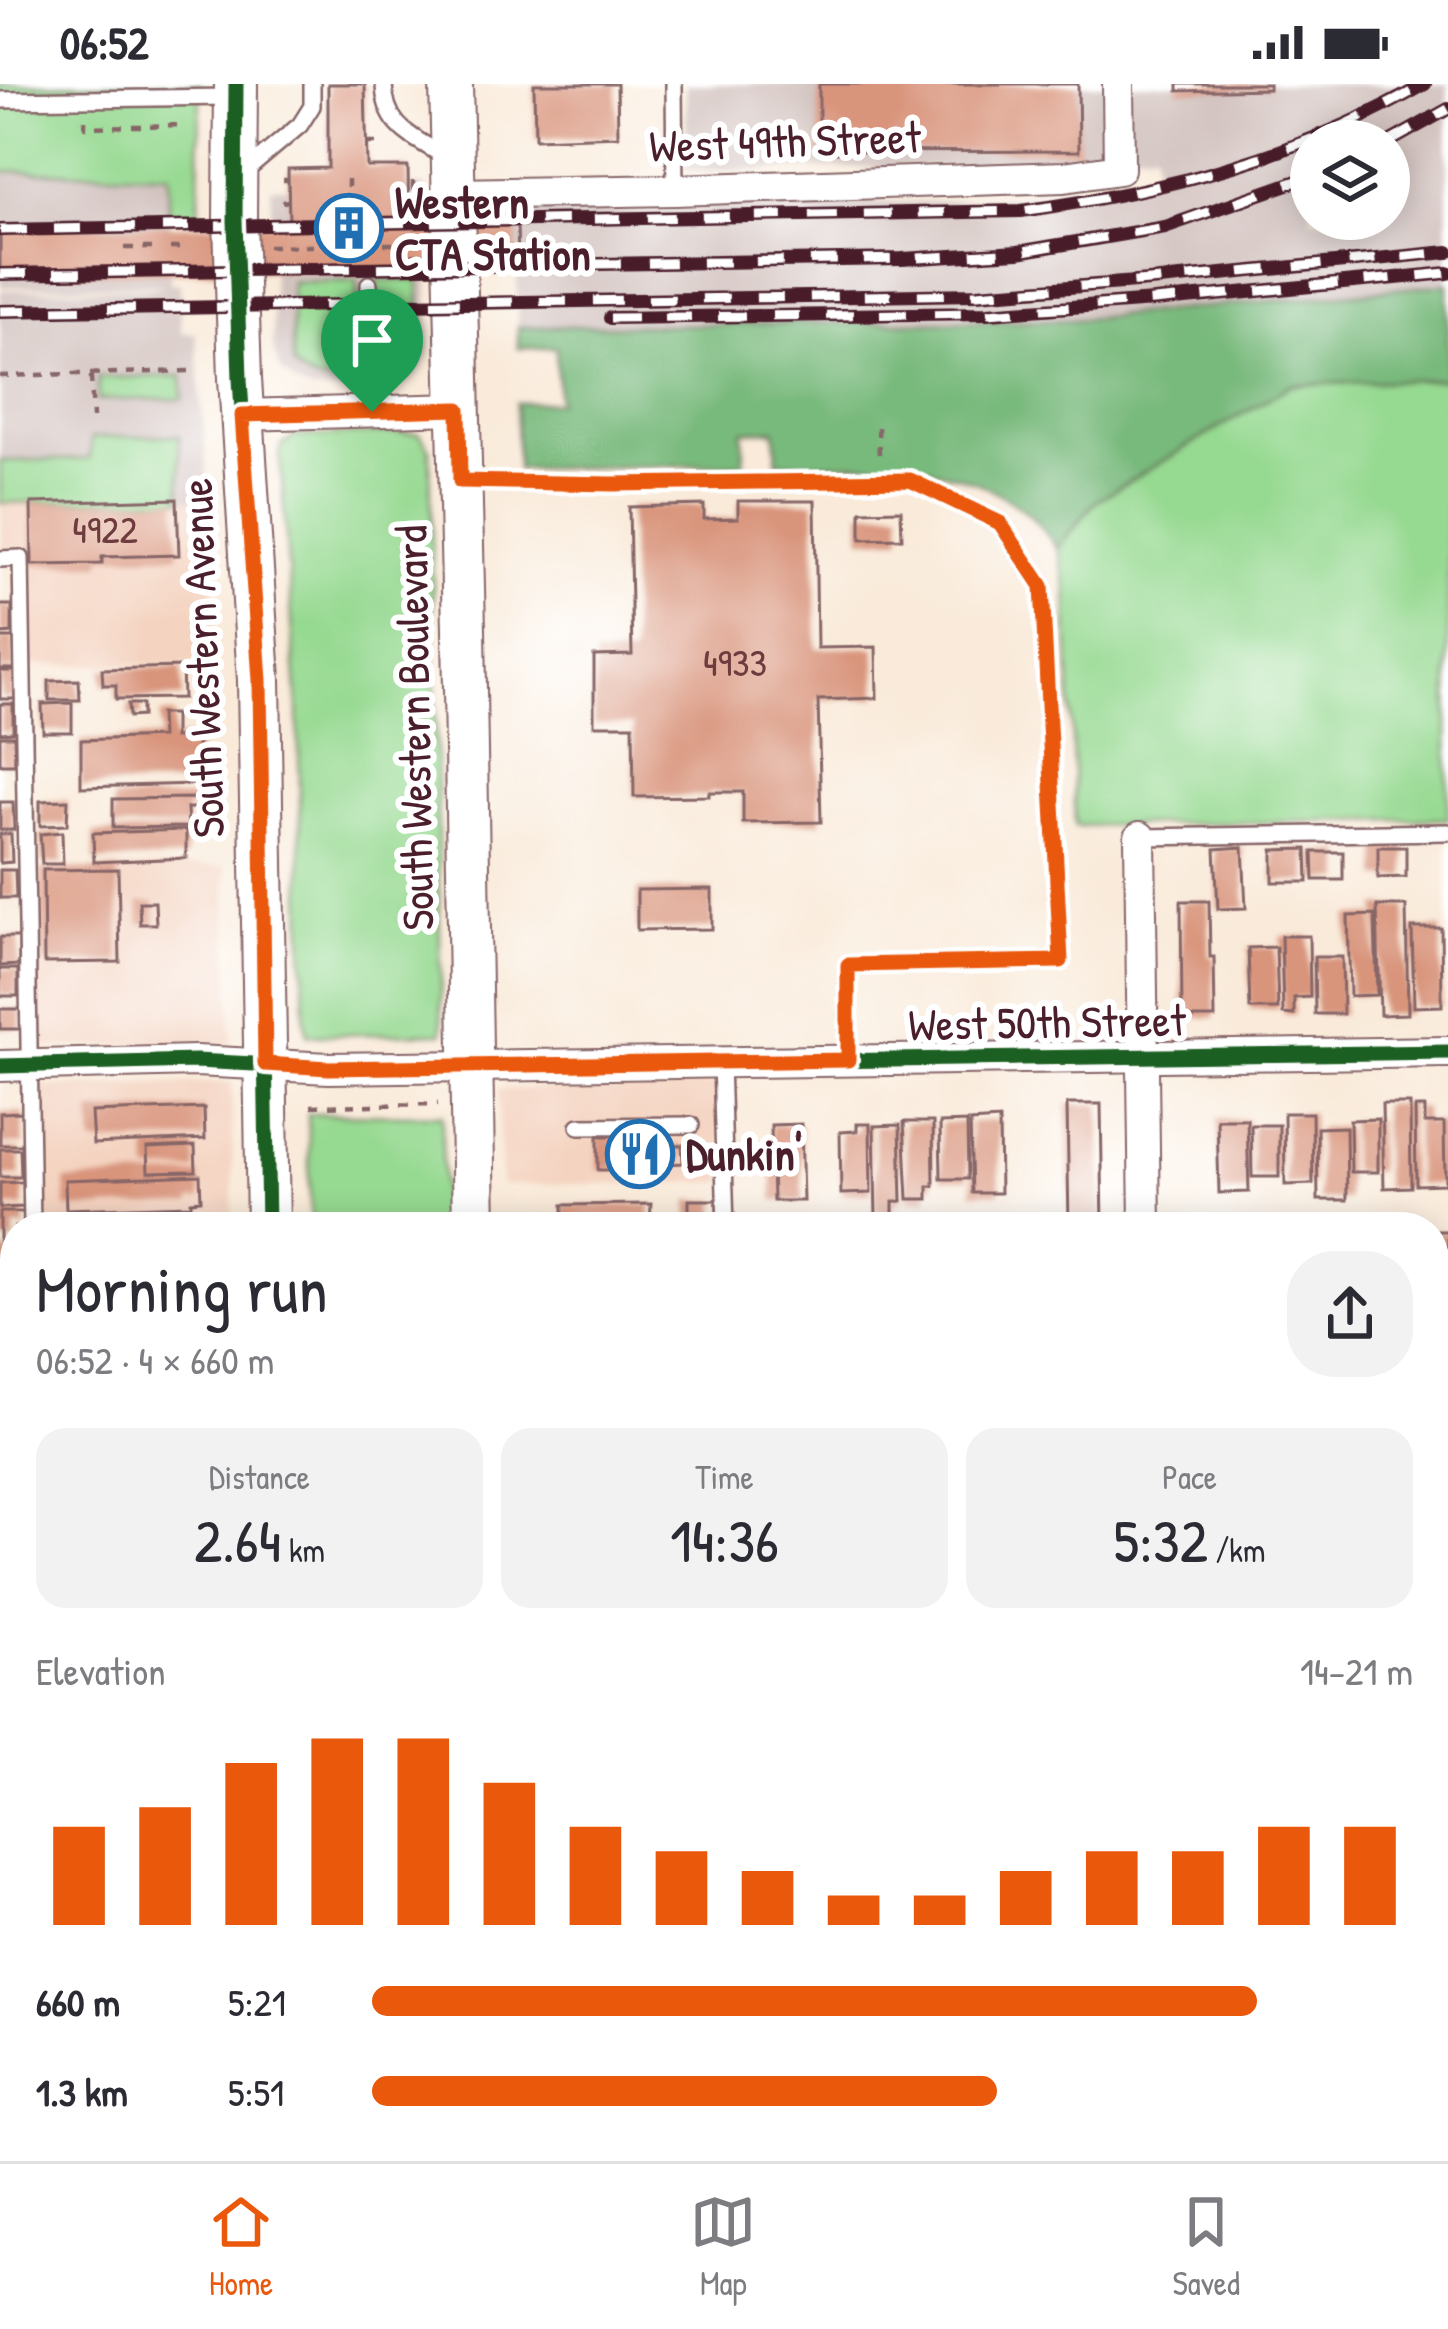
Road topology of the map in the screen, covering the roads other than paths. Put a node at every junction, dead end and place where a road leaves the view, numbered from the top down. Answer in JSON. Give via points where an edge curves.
{"nodes":[{"id":1,"x":312,"y":84,"type":"edge"},
{"id":2,"x":384,"y":84,"type":"edge"},
{"id":3,"x":451,"y":84,"type":"edge"},
{"id":4,"x":674,"y":84,"type":"edge"},
{"id":5,"x":1118,"y":84,"type":"edge"},
{"id":6,"x":120,"y":91,"type":"edge"},
{"id":7,"x":236,"y":91,"type":"edge"},
{"id":8,"x":0,"y":100,"type":"edge"},
{"id":9,"x":429,"y":177,"type":"junction"},
{"id":10,"x":235,"y":179,"type":"junction"},
{"id":11,"x":675,"y":190,"type":"junction"},
{"id":12,"x":369,"y":284,"type":"dead end"},
{"id":13,"x":459,"y":409,"type":"junction"},
{"id":14,"x":372,"y":412,"type":"junction"},
{"id":15,"x":242,"y":415,"type":"junction"},
{"id":16,"x":460,"y":481,"type":"junction"},
{"id":17,"x":0,"y":559,"type":"edge"},
{"id":18,"x":1448,"y":832,"type":"edge"},
{"id":19,"x":1140,"y":837,"type":"joint"},
{"id":20,"x":1448,"y":1052,"type":"edge"},
{"id":21,"x":1143,"y":1056,"type":"junction"},
{"id":22,"x":848,"y":1060,"type":"junction"},
{"id":23,"x":721,"y":1062,"type":"junction"},
{"id":24,"x":265,"y":1064,"type":"junction"},
{"id":25,"x":471,"y":1065,"type":"junction"},
{"id":26,"x":15,"y":1066,"type":"edge"},
{"id":27,"x":691,"y":1125,"type":"dead end"},
{"id":28,"x":579,"y":1126,"type":"dead end"},
{"id":29,"x":30,"y":1212,"type":"edge"},
{"id":30,"x":268,"y":1212,"type":"edge"},
{"id":31,"x":474,"y":1212,"type":"edge"},
{"id":32,"x":725,"y":1212,"type":"edge"},
{"id":33,"x":1145,"y":1212,"type":"edge"}],
"edges":[{"from":1,"to":10,"type":"lane","via":[[312,106],[300,124]]},
{"from":2,"to":9,"type":"lane","via":[[385,108]]},
{"from":3,"to":9,"type":"street","name":"South Western Boulevard"},
{"from":4,"to":11,"type":"lane"},
{"from":5,"to":11,"type":"street","name":"West 49th Street","via":[[1119,170]]},
{"from":6,"to":7,"type":"lane"},
{"from":6,"to":8,"type":"lane"},
{"from":7,"to":10,"type":"street","name":"South Western Avenue"},
{"from":9,"to":11,"type":"street","name":"West 49th Street"},
{"from":9,"to":13,"type":"street","name":"South Western Boulevard"},
{"from":10,"to":15,"type":"street","name":"South Western Avenue"},
{"from":12,"to":14,"type":"lane"},
{"from":13,"to":14,"type":"street"},
{"from":13,"to":16,"type":"street","name":"South Western Boulevard"},
{"from":14,"to":15,"type":"street"},
{"from":15,"to":24,"type":"street","name":"South Western Avenue","via":[[260,680]]},
{"from":16,"to":22,"type":"lane","via":[[910,480],[1000,523],[1042,586],[1061,961],[848,965]]},
{"from":16,"to":25,"type":"street","name":"South Western Boulevard"},
{"from":17,"to":26,"type":"lane","via":[[21,558]]},
{"from":18,"to":19,"type":"lane"},
{"from":19,"to":21,"type":"street"},
{"from":20,"to":21,"type":"street","name":"West 50th Street"},
{"from":21,"to":22,"type":"street","name":"West 50th Street"},
{"from":21,"to":33,"type":"street"},
{"from":22,"to":23,"type":"street","name":"West 50th Street"},
{"from":23,"to":25,"type":"street","name":"West 50th Street"},
{"from":23,"to":32,"type":"lane"},
{"from":24,"to":25,"type":"street","name":"West 50th Street"},
{"from":24,"to":26,"type":"street","name":"West 50th Street"},
{"from":24,"to":30,"type":"street","name":"South Western Avenue"},
{"from":25,"to":31,"type":"street","name":"South Western Boulevard"},
{"from":26,"to":29,"type":"lane"},
{"from":27,"to":28,"type":"lane"}]}
